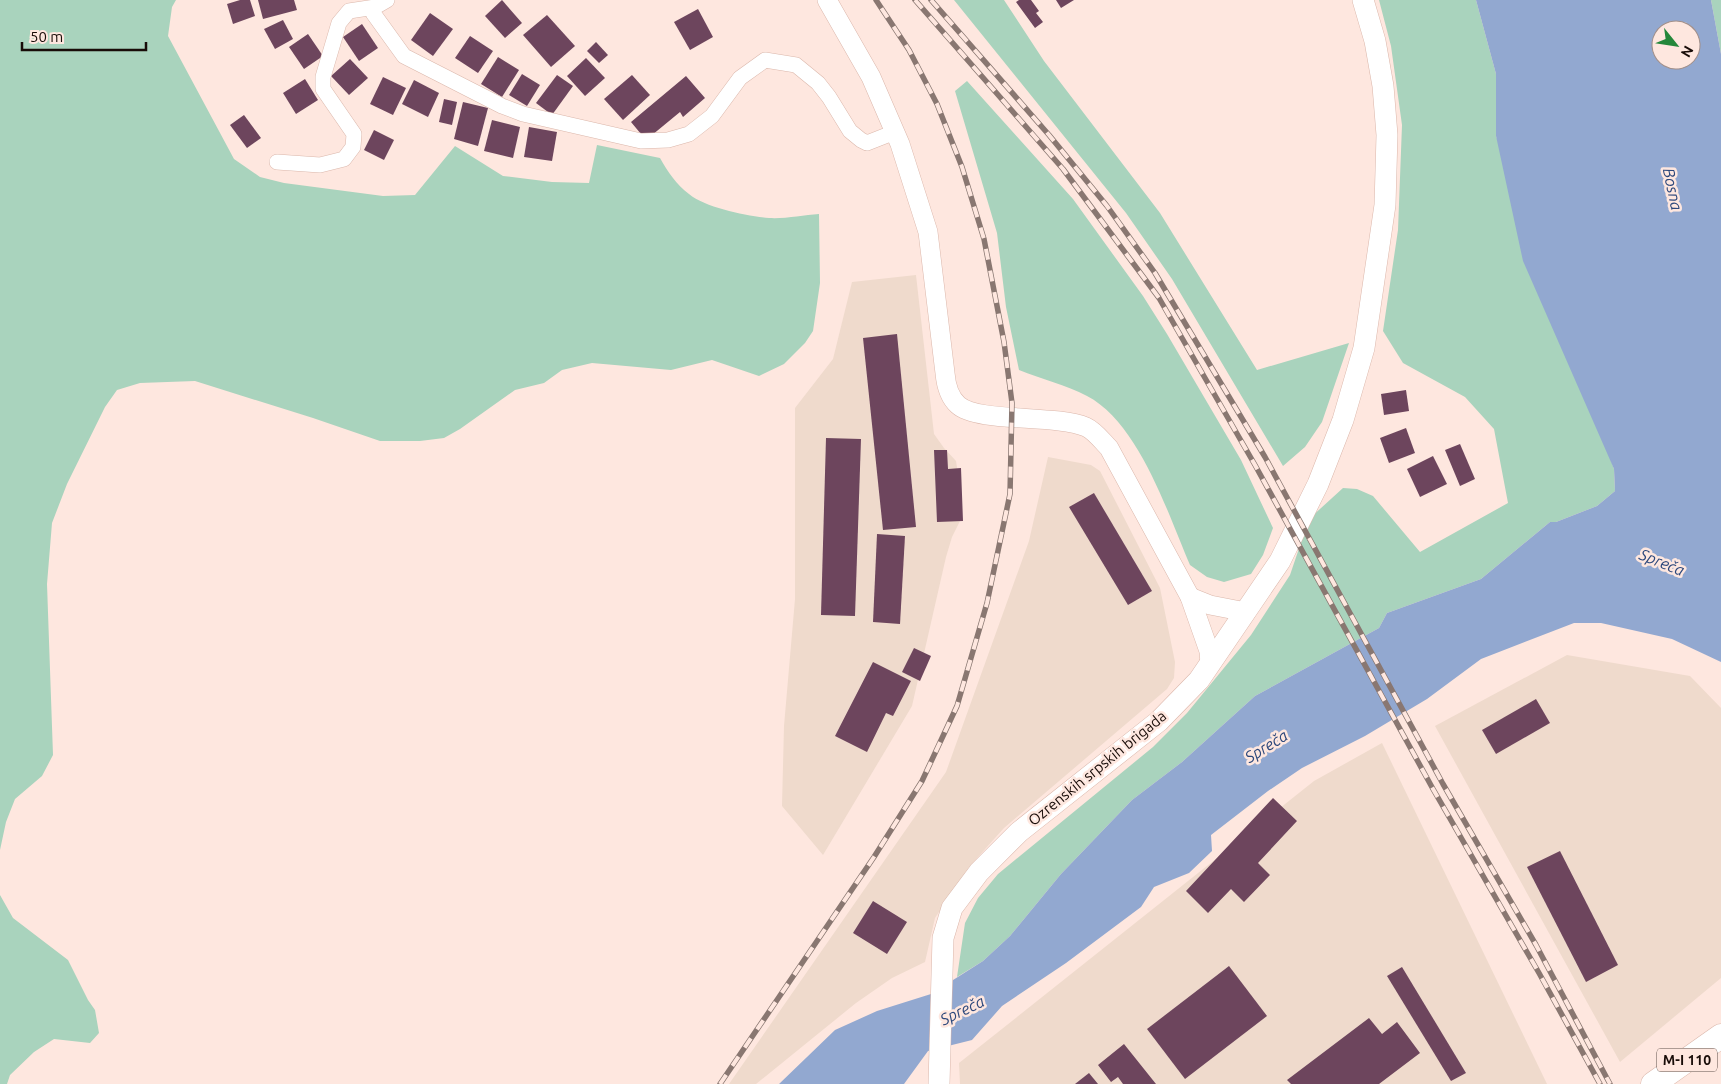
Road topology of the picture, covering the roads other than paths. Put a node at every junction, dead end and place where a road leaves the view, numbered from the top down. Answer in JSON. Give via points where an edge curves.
{"nodes":[{"id":1,"x":827,"y":0,"type":"edge"},
{"id":2,"x":1363,"y":0,"type":"edge"},
{"id":3,"x":381,"y":3,"type":"edge"},
{"id":4,"x":895,"y":132,"type":"junction"},
{"id":5,"x":277,"y":162,"type":"dead end"},
{"id":6,"x":1190,"y":597,"type":"junction"},
{"id":7,"x":1246,"y":612,"type":"junction"},
{"id":8,"x":1210,"y":664,"type":"junction"},
{"id":9,"x":1721,"y":1036,"type":"edge"},
{"id":10,"x":939,"y":1084,"type":"edge"},
{"id":11,"x":1653,"y":1084,"type":"edge"}],
"edges":[{"from":1,"to":4,"type":"street","via":[[871,77]]},
{"from":2,"to":7,"type":"main road","name":"Ozrenskih srpskih brigada","via":[[1380,68],[1387,135],[1385,205],[1364,348],[1343,420],[1318,484],[1280,561]]},
{"from":3,"to":4,"type":"street","via":[[374,13],[376,18],[404,56],[523,114],[641,141],[668,140],[689,134],[712,116],[740,78],[764,60],[796,65],[818,83],[850,131],[860,140],[867,143]]},
{"from":3,"to":5,"type":"street","via":[[349,11],[339,23],[323,78],[323,89],[354,134],[353,147],[344,159],[320,165]]},
{"from":4,"to":6,"type":"street","via":[[928,232],[946,387],[952,398],[958,405],[988,415],[1036,418],[1089,428],[1109,448]]},
{"from":6,"to":7,"type":"street","via":[[1210,605]]},
{"from":6,"to":8,"type":"street","via":[[1207,645]]},
{"from":7,"to":8,"type":"main road","name":"Ozrenskih srpskih brigada"},
{"from":8,"to":10,"type":"main road","name":"Ozrenskih srpskih brigada","via":[[1159,721],[1018,832],[979,872],[952,908],[943,938]]},
{"from":9,"to":11,"type":"main road","number":"M-I 110"}]}
